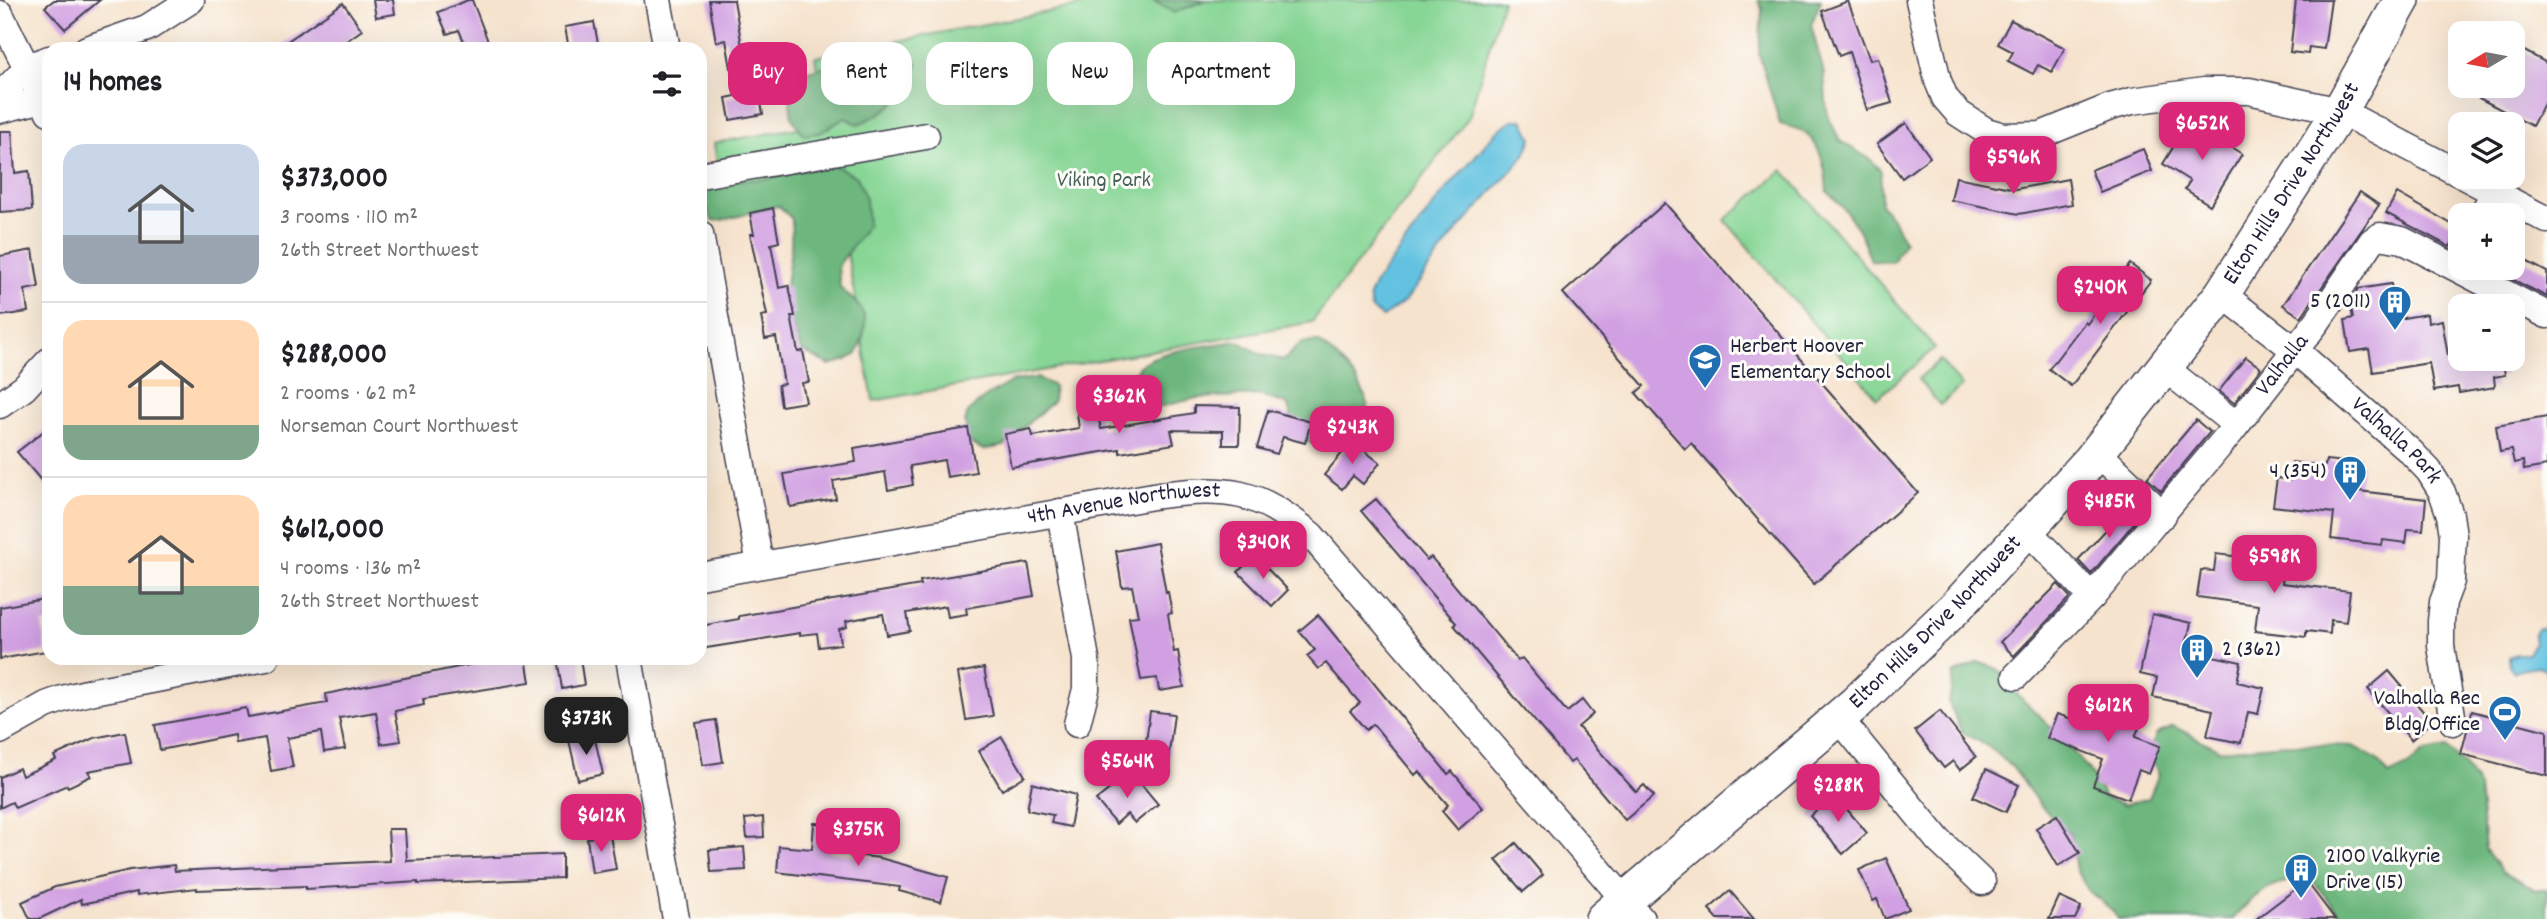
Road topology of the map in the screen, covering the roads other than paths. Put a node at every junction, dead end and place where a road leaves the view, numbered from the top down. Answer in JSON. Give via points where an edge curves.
{"nodes":[{"id":1,"x":191,"y":0,"type":"edge"},
{"id":2,"x":658,"y":0,"type":"edge"},
{"id":3,"x":1919,"y":0,"type":"edge"},
{"id":4,"x":2402,"y":0,"type":"edge"},
{"id":5,"x":0,"y":14,"type":"edge"},
{"id":6,"x":106,"y":42,"type":"edge"},
{"id":7,"x":666,"y":42,"type":"edge"},
{"id":8,"x":39,"y":63,"type":"edge"},
{"id":9,"x":42,"y":81,"type":"edge"},
{"id":10,"x":0,"y":96,"type":"edge"},
{"id":11,"x":42,"y":106,"type":"edge"},
{"id":12,"x":0,"y":110,"type":"edge"},
{"id":13,"x":2340,"y":111,"type":"junction"},
{"id":14,"x":926,"y":136,"type":"dead end"},
{"id":15,"x":2448,"y":168,"type":"edge"},
{"id":16,"x":707,"y":174,"type":"edge"},
{"id":17,"x":2489,"y":189,"type":"edge"},
{"id":18,"x":2495,"y":192,"type":"junction"},
{"id":19,"x":2489,"y":203,"type":"edge"},
{"id":20,"x":2547,"y":220,"type":"edge"},
{"id":21,"x":2448,"y":258,"type":"edge"},
{"id":22,"x":707,"y":273,"type":"edge"},
{"id":23,"x":2488,"y":280,"type":"edge"},
{"id":24,"x":2222,"y":294,"type":"junction"},
{"id":25,"x":2547,"y":315,"type":"edge"},
{"id":26,"x":2295,"y":350,"type":"junction"},
{"id":27,"x":2165,"y":368,"type":"junction"},
{"id":28,"x":42,"y":374,"type":"edge"},
{"id":29,"x":0,"y":405,"type":"edge"},
{"id":30,"x":2236,"y":425,"type":"junction"},
{"id":31,"x":2097,"y":452,"type":"junction"},
{"id":32,"x":1060,"y":512,"type":"junction"},
{"id":33,"x":2163,"y":515,"type":"junction"},
{"id":34,"x":2027,"y":530,"type":"junction"},
{"id":35,"x":760,"y":565,"type":"junction"},
{"id":36,"x":707,"y":575,"type":"edge"},
{"id":37,"x":2092,"y":597,"type":"junction"},
{"id":38,"x":229,"y":665,"type":"edge"},
{"id":39,"x":630,"y":665,"type":"edge"},
{"id":40,"x":2017,"y":676,"type":"dead end"},
{"id":41,"x":1839,"y":718,"type":"junction"},
{"id":42,"x":2454,"y":722,"type":"dead end"},
{"id":43,"x":1077,"y":724,"type":"dead end"},
{"id":44,"x":0,"y":731,"type":"edge"},
{"id":45,"x":1982,"y":882,"type":"dead end"},
{"id":46,"x":1623,"y":912,"type":"edge"},
{"id":47,"x":676,"y":919,"type":"edge"}],
"edges":[{"from":1,"to":6,"type":"street","via":[[147,27]]},
{"from":2,"to":7,"type":"street"},
{"from":3,"to":13,"type":"street","via":[[1945,98],[1971,123],[2003,136],[2041,135],[2132,101],[2204,91],[2249,91]]},
{"from":4,"to":13,"type":"main road","name":"Elton Hills Drive Northwest"},
{"from":5,"to":8,"type":"street"},
{"from":8,"to":9,"type":"street"},
{"from":8,"to":10,"type":"street"},
{"from":11,"to":12,"type":"street"},
{"from":13,"to":15,"type":"street"},
{"from":13,"to":24,"type":"main road","name":"Elton Hills Drive Northwest"},
{"from":14,"to":16,"type":"street"},
{"from":17,"to":18,"type":"street"},
{"from":18,"to":19,"type":"street"},
{"from":18,"to":20,"type":"street"},
{"from":21,"to":26,"type":"street","name":"Valhalla","via":[[2389,236],[2372,241]]},
{"from":22,"to":35,"type":"street"},
{"from":23,"to":25,"type":"street","name":"Valhalla"},
{"from":24,"to":26,"type":"street","name":"Valhalla Park"},
{"from":24,"to":27,"type":"main road","name":"Elton Hills Drive Northwest"},
{"from":26,"to":30,"type":"street","name":"Valhalla"},
{"from":26,"to":42,"type":"street","name":"Valhalla Park","via":[[2411,452],[2442,492],[2450,515],[2453,558],[2443,603],[2441,646]]},
{"from":27,"to":30,"type":"street"},
{"from":27,"to":31,"type":"main road","name":"Elton Hills Drive Northwest"},
{"from":28,"to":29,"type":"street"},
{"from":30,"to":33,"type":"street","name":"Valhalla"},
{"from":31,"to":33,"type":"street"},
{"from":31,"to":34,"type":"main road","name":"Elton Hills Drive Northwest"},
{"from":32,"to":35,"type":"street","name":"4th Avenue Northwest"},
{"from":32,"to":43,"type":"street","via":[[1086,659],[1086,689]]},
{"from":32,"to":46,"type":"street","name":"4th Avenue Northwest","via":[[1198,491],[1230,491],[1285,513],[1311,535]]},
{"from":33,"to":37,"type":"street","name":"Valhalla"},
{"from":34,"to":37,"type":"street"},
{"from":34,"to":41,"type":"main road","name":"Elton Hills Drive Northwest","via":[[1955,608]]},
{"from":35,"to":36,"type":"street","name":"4th Avenue Northwest"},
{"from":37,"to":40,"type":"street","name":"Valhalla"},
{"from":38,"to":44,"type":"street","via":[[62,699]]},
{"from":39,"to":47,"type":"street"},
{"from":41,"to":45,"type":"street","via":[[1938,840]]},
{"from":41,"to":46,"type":"main road","name":"Elton Hills Drive Northwest"}]}
